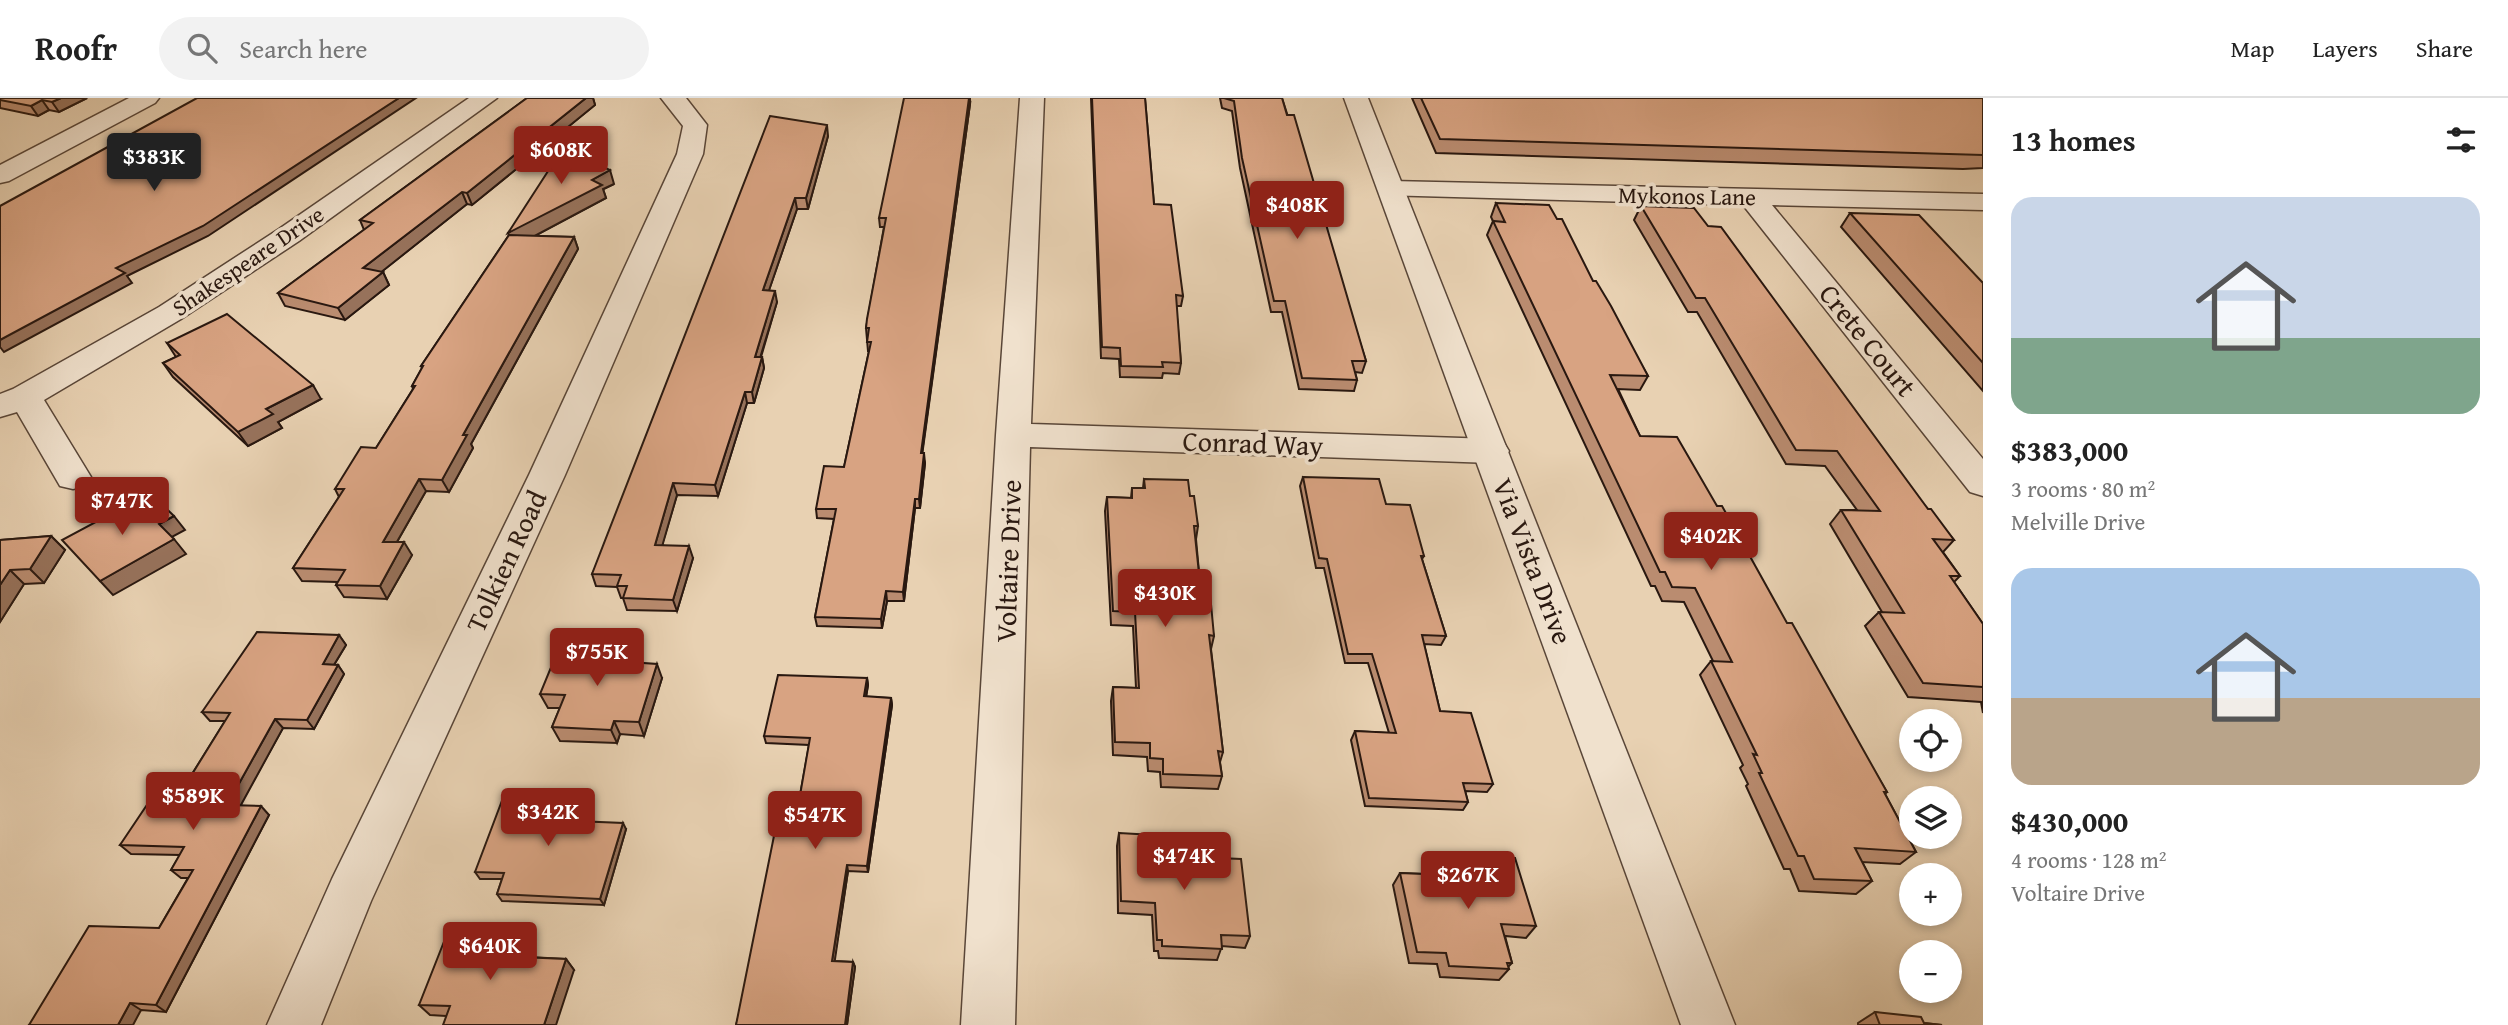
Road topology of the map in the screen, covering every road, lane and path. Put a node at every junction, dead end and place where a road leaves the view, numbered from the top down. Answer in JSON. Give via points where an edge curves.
{"nodes":[{"id":1,"x":147,"y":98,"type":"edge"},
{"id":2,"x":485,"y":98,"type":"edge"},
{"id":3,"x":673,"y":98,"type":"edge"},
{"id":4,"x":1032,"y":98,"type":"edge"},
{"id":5,"x":1356,"y":98,"type":"edge"},
{"id":6,"x":0,"y":151,"type":"edge"},
{"id":7,"x":26,"y":161,"type":"junction"},
{"id":8,"x":0,"y":175,"type":"edge"},
{"id":9,"x":1391,"y":188,"type":"junction"},
{"id":10,"x":1752,"y":198,"type":"junction"},
{"id":11,"x":1983,"y":202,"type":"edge"},
{"id":12,"x":13,"y":401,"type":"edge"},
{"id":13,"x":1013,"y":435,"type":"junction"},
{"id":14,"x":1492,"y":451,"type":"junction"},
{"id":15,"x":73,"y":477,"type":"dead end"},
{"id":16,"x":1983,"y":483,"type":"edge"},
{"id":17,"x":293,"y":1025,"type":"edge"},
{"id":18,"x":988,"y":1025,"type":"edge"},
{"id":19,"x":1708,"y":1025,"type":"edge"}],
"edges":[{"from":1,"to":7,"type":"street"},
{"from":2,"to":12,"type":"street","name":"Shakespeare Drive","via":[[170,313]]},
{"from":3,"to":17,"type":"street","name":"Tolkien Road","via":[[695,125],[690,153]]},
{"from":4,"to":13,"type":"street","name":"Voltaire Drive"},
{"from":5,"to":9,"type":"street","name":"Via Vista Drive"},
{"from":6,"to":7,"type":"street"},
{"from":7,"to":8,"type":"street"},
{"from":9,"to":10,"type":"street","name":"Mykonos Lane"},
{"from":9,"to":14,"type":"street","name":"Via Vista Drive"},
{"from":10,"to":11,"type":"street","name":"Mykonos Lane"},
{"from":10,"to":16,"type":"street","name":"Crete Court"},
{"from":12,"to":15,"type":"street"},
{"from":13,"to":14,"type":"street","name":"Conrad Way"},
{"from":13,"to":18,"type":"street","name":"Voltaire Drive"},
{"from":14,"to":19,"type":"street","name":"Via Vista Drive"}]}
